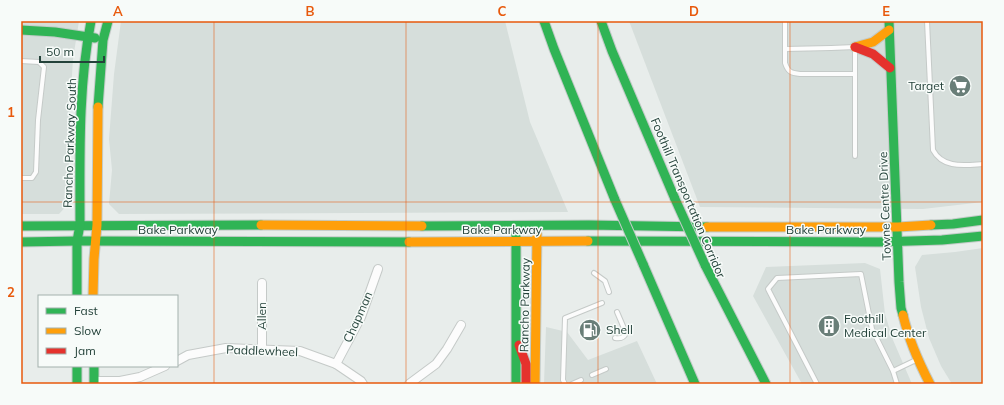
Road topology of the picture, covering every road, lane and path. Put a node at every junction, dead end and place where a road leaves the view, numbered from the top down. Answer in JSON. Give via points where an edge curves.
{"nodes":[{"id":1,"x":91,"y":21,"type":"edge"},
{"id":2,"x":108,"y":21,"type":"edge"},
{"id":3,"x":544,"y":21,"type":"edge"},
{"id":4,"x":601,"y":21,"type":"edge"},
{"id":5,"x":785,"y":21,"type":"edge"},
{"id":6,"x":927,"y":21,"type":"edge"},
{"id":7,"x":889,"y":25,"type":"edge"},
{"id":8,"x":21,"y":30,"type":"edge"},
{"id":9,"x":88,"y":36,"type":"junction"},
{"id":10,"x":103,"y":40,"type":"junction"},
{"id":11,"x":855,"y":47,"type":"junction"},
{"id":12,"x":785,"y":49,"type":"junction"},
{"id":13,"x":21,"y":61,"type":"edge"},
{"id":14,"x":890,"y":68,"type":"junction"},
{"id":15,"x":855,"y":74,"type":"junction"},
{"id":16,"x":855,"y":156,"type":"dead end"},
{"id":17,"x":983,"y":164,"type":"edge"},
{"id":18,"x":21,"y":178,"type":"edge"},
{"id":19,"x":983,"y":220,"type":"edge"},
{"id":20,"x":80,"y":225,"type":"junction"},
{"id":21,"x":97,"y":225,"type":"junction"},
{"id":22,"x":21,"y":226,"type":"edge"},
{"id":23,"x":516,"y":226,"type":"junction"},
{"id":24,"x":537,"y":226,"type":"junction"},
{"id":25,"x":898,"y":227,"type":"junction"},
{"id":26,"x":983,"y":236,"type":"edge"},
{"id":27,"x":77,"y":241,"type":"junction"},
{"id":28,"x":96,"y":241,"type":"junction"},
{"id":29,"x":21,"y":242,"type":"edge"},
{"id":30,"x":516,"y":242,"type":"junction"},
{"id":31,"x":538,"y":242,"type":"junction"},
{"id":32,"x":898,"y":242,"type":"junction"},
{"id":33,"x":705,"y":265,"type":"junction"},
{"id":34,"x":378,"y":269,"type":"dead end"},
{"id":35,"x":594,"y":273,"type":"dead end"},
{"id":36,"x":262,"y":283,"type":"dead end"},
{"id":37,"x":609,"y":292,"type":"dead end"},
{"id":38,"x":77,"y":295,"type":"edge"},
{"id":39,"x":94,"y":295,"type":"edge"},
{"id":40,"x":602,"y":303,"type":"dead end"},
{"id":41,"x":617,"y":312,"type":"dead end"},
{"id":42,"x":462,"y":325,"type":"dead end"},
{"id":43,"x":516,"y":336,"type":"junction"},
{"id":44,"x":615,"y":338,"type":"dead end"},
{"id":45,"x":262,"y":350,"type":"junction"},
{"id":46,"x":178,"y":358,"type":"edge"},
{"id":47,"x":917,"y":359,"type":"junction"},
{"id":48,"x":336,"y":364,"type":"junction"},
{"id":49,"x":77,"y":367,"type":"edge"},
{"id":50,"x":94,"y":367,"type":"edge"},
{"id":51,"x":163,"y":367,"type":"edge"},
{"id":52,"x":606,"y":369,"type":"dead end"},
{"id":53,"x":893,"y":371,"type":"junction"},
{"id":54,"x":689,"y":372,"type":"junction"},
{"id":55,"x":592,"y":375,"type":"dead end"},
{"id":56,"x":752,"y":377,"type":"dead end"},
{"id":57,"x":581,"y":380,"type":"dead end"},
{"id":58,"x":94,"y":382,"type":"edge"},
{"id":59,"x":77,"y":384,"type":"edge"},
{"id":60,"x":363,"y":384,"type":"edge"},
{"id":61,"x":409,"y":384,"type":"edge"},
{"id":62,"x":516,"y":384,"type":"edge"},
{"id":63,"x":526,"y":384,"type":"edge"},
{"id":64,"x":535,"y":384,"type":"edge"},
{"id":65,"x":565,"y":384,"type":"edge"},
{"id":66,"x":572,"y":384,"type":"edge"},
{"id":67,"x":691,"y":384,"type":"edge"},
{"id":68,"x":695,"y":384,"type":"edge"},
{"id":69,"x":766,"y":384,"type":"edge"},
{"id":70,"x":817,"y":384,"type":"edge"},
{"id":71,"x":897,"y":384,"type":"edge"},
{"id":72,"x":930,"y":384,"type":"edge"}],
"edges":[{"from":1,"to":9,"type":"main road","name":"Rancho Parkway South"},
{"from":2,"to":10,"type":"main road"},
{"from":3,"to":54,"type":"main road","bridge":true,"via":[[615,200]]},
{"from":4,"to":33,"type":"main road","name":"Foothill Transportation Corridor","bridge":true},
{"from":5,"to":12,"type":"lane"},
{"from":6,"to":17,"type":"lane","via":[[933,150],[936,156],[950,164]]},
{"from":7,"to":11,"type":"main road","via":[[878,40]]},
{"from":7,"to":14,"type":"main road","name":"Towne Centre Drive"},
{"from":8,"to":9,"type":"main road"},
{"from":9,"to":10,"type":"main road"},
{"from":9,"to":20,"type":"main road","name":"Rancho Parkway South","via":[[81,101]]},
{"from":10,"to":21,"type":"main road","via":[[97,114]]},
{"from":11,"to":12,"type":"lane"},
{"from":11,"to":14,"type":"main road","via":[[873,54]]},
{"from":11,"to":15,"type":"lane"},
{"from":12,"to":15,"type":"lane","via":[[784,63],[793,73]]},
{"from":13,"to":18,"type":"lane","via":[[39,62],[44,67],[36,172],[32,178]]},
{"from":14,"to":25,"type":"main road","name":"Towne Centre Drive"},
{"from":15,"to":16,"type":"lane"},
{"from":19,"to":25,"type":"main road","name":"Bake Parkway"},
{"from":20,"to":21,"type":"main road","name":"Bake Parkway"},
{"from":20,"to":22,"type":"main road","name":"Bake Parkway"},
{"from":20,"to":27,"type":"main road","name":"Rancho Parkway South"},
{"from":21,"to":23,"type":"main road","name":"Bake Parkway"},
{"from":21,"to":28,"type":"main road"},
{"from":23,"to":24,"type":"main road","name":"Bake Parkway"},
{"from":23,"to":30,"type":"main road","name":"Rancho Parkway"},
{"from":24,"to":25,"type":"main road","name":"Bake Parkway"},
{"from":24,"to":31,"type":"main road","name":"Rancho Parkway"},
{"from":25,"to":32,"type":"main road","name":"Towne Centre Drive"},
{"from":26,"to":32,"type":"main road","name":"Bake Parkway"},
{"from":27,"to":28,"type":"main road","name":"Bake Parkway"},
{"from":27,"to":29,"type":"main road","name":"Bake Parkway"},
{"from":27,"to":38,"type":"main road","name":"Rancho Parkway South"},
{"from":28,"to":30,"type":"main road","name":"Bake Parkway"},
{"from":28,"to":39,"type":"main road"},
{"from":30,"to":31,"type":"main road","name":"Bake Parkway"},
{"from":30,"to":43,"type":"main road","name":"Rancho Parkway"},
{"from":31,"to":32,"type":"main road","name":"Bake Parkway"},
{"from":31,"to":64,"type":"main road","name":"Rancho Parkway"},
{"from":32,"to":47,"type":"main road","name":"Towne Centre Drive","via":[[901,308]]},
{"from":33,"to":56,"type":"main road","name":"Foothill Transportation Corridor"},
{"from":33,"to":69,"type":"main road"},
{"from":34,"to":48,"type":"street","name":"Chapman","via":[[361,317]]},
{"from":35,"to":37,"type":"lane","via":[[605,281]]},
{"from":36,"to":45,"type":"street","name":"Allen"},
{"from":40,"to":65,"type":"lane","via":[[565,318]]},
{"from":41,"to":44,"type":"lane","via":[[626,333],[622,338]]},
{"from":42,"to":61,"type":"street","via":[[436,364]]},
{"from":43,"to":62,"type":"main road","name":"Rancho Parkway"},
{"from":43,"to":63,"type":"main road","via":[[526,364]]},
{"from":45,"to":46,"type":"street","name":"Paddlewheel","via":[[226,348]]},
{"from":45,"to":48,"type":"street","name":"Paddlewheel","via":[[300,351]]},
{"from":47,"to":53,"type":"lane"},
{"from":47,"to":72,"type":"main road","name":"Towne Centre Drive"},
{"from":48,"to":60,"type":"street","name":"Paddlewheel"},
{"from":49,"to":59,"type":"main road"},
{"from":50,"to":58,"type":"main road"},
{"from":51,"to":58,"type":"street","via":[[140,377]]},
{"from":52,"to":55,"type":"lane"},
{"from":53,"to":70,"type":"lane","via":[[872,329],[861,274],[777,278],[768,289]]},
{"from":53,"to":71,"type":"lane"},
{"from":54,"to":67,"type":"main road"},
{"from":54,"to":68,"type":"main road"},
{"from":57,"to":66,"type":"lane"}]}
